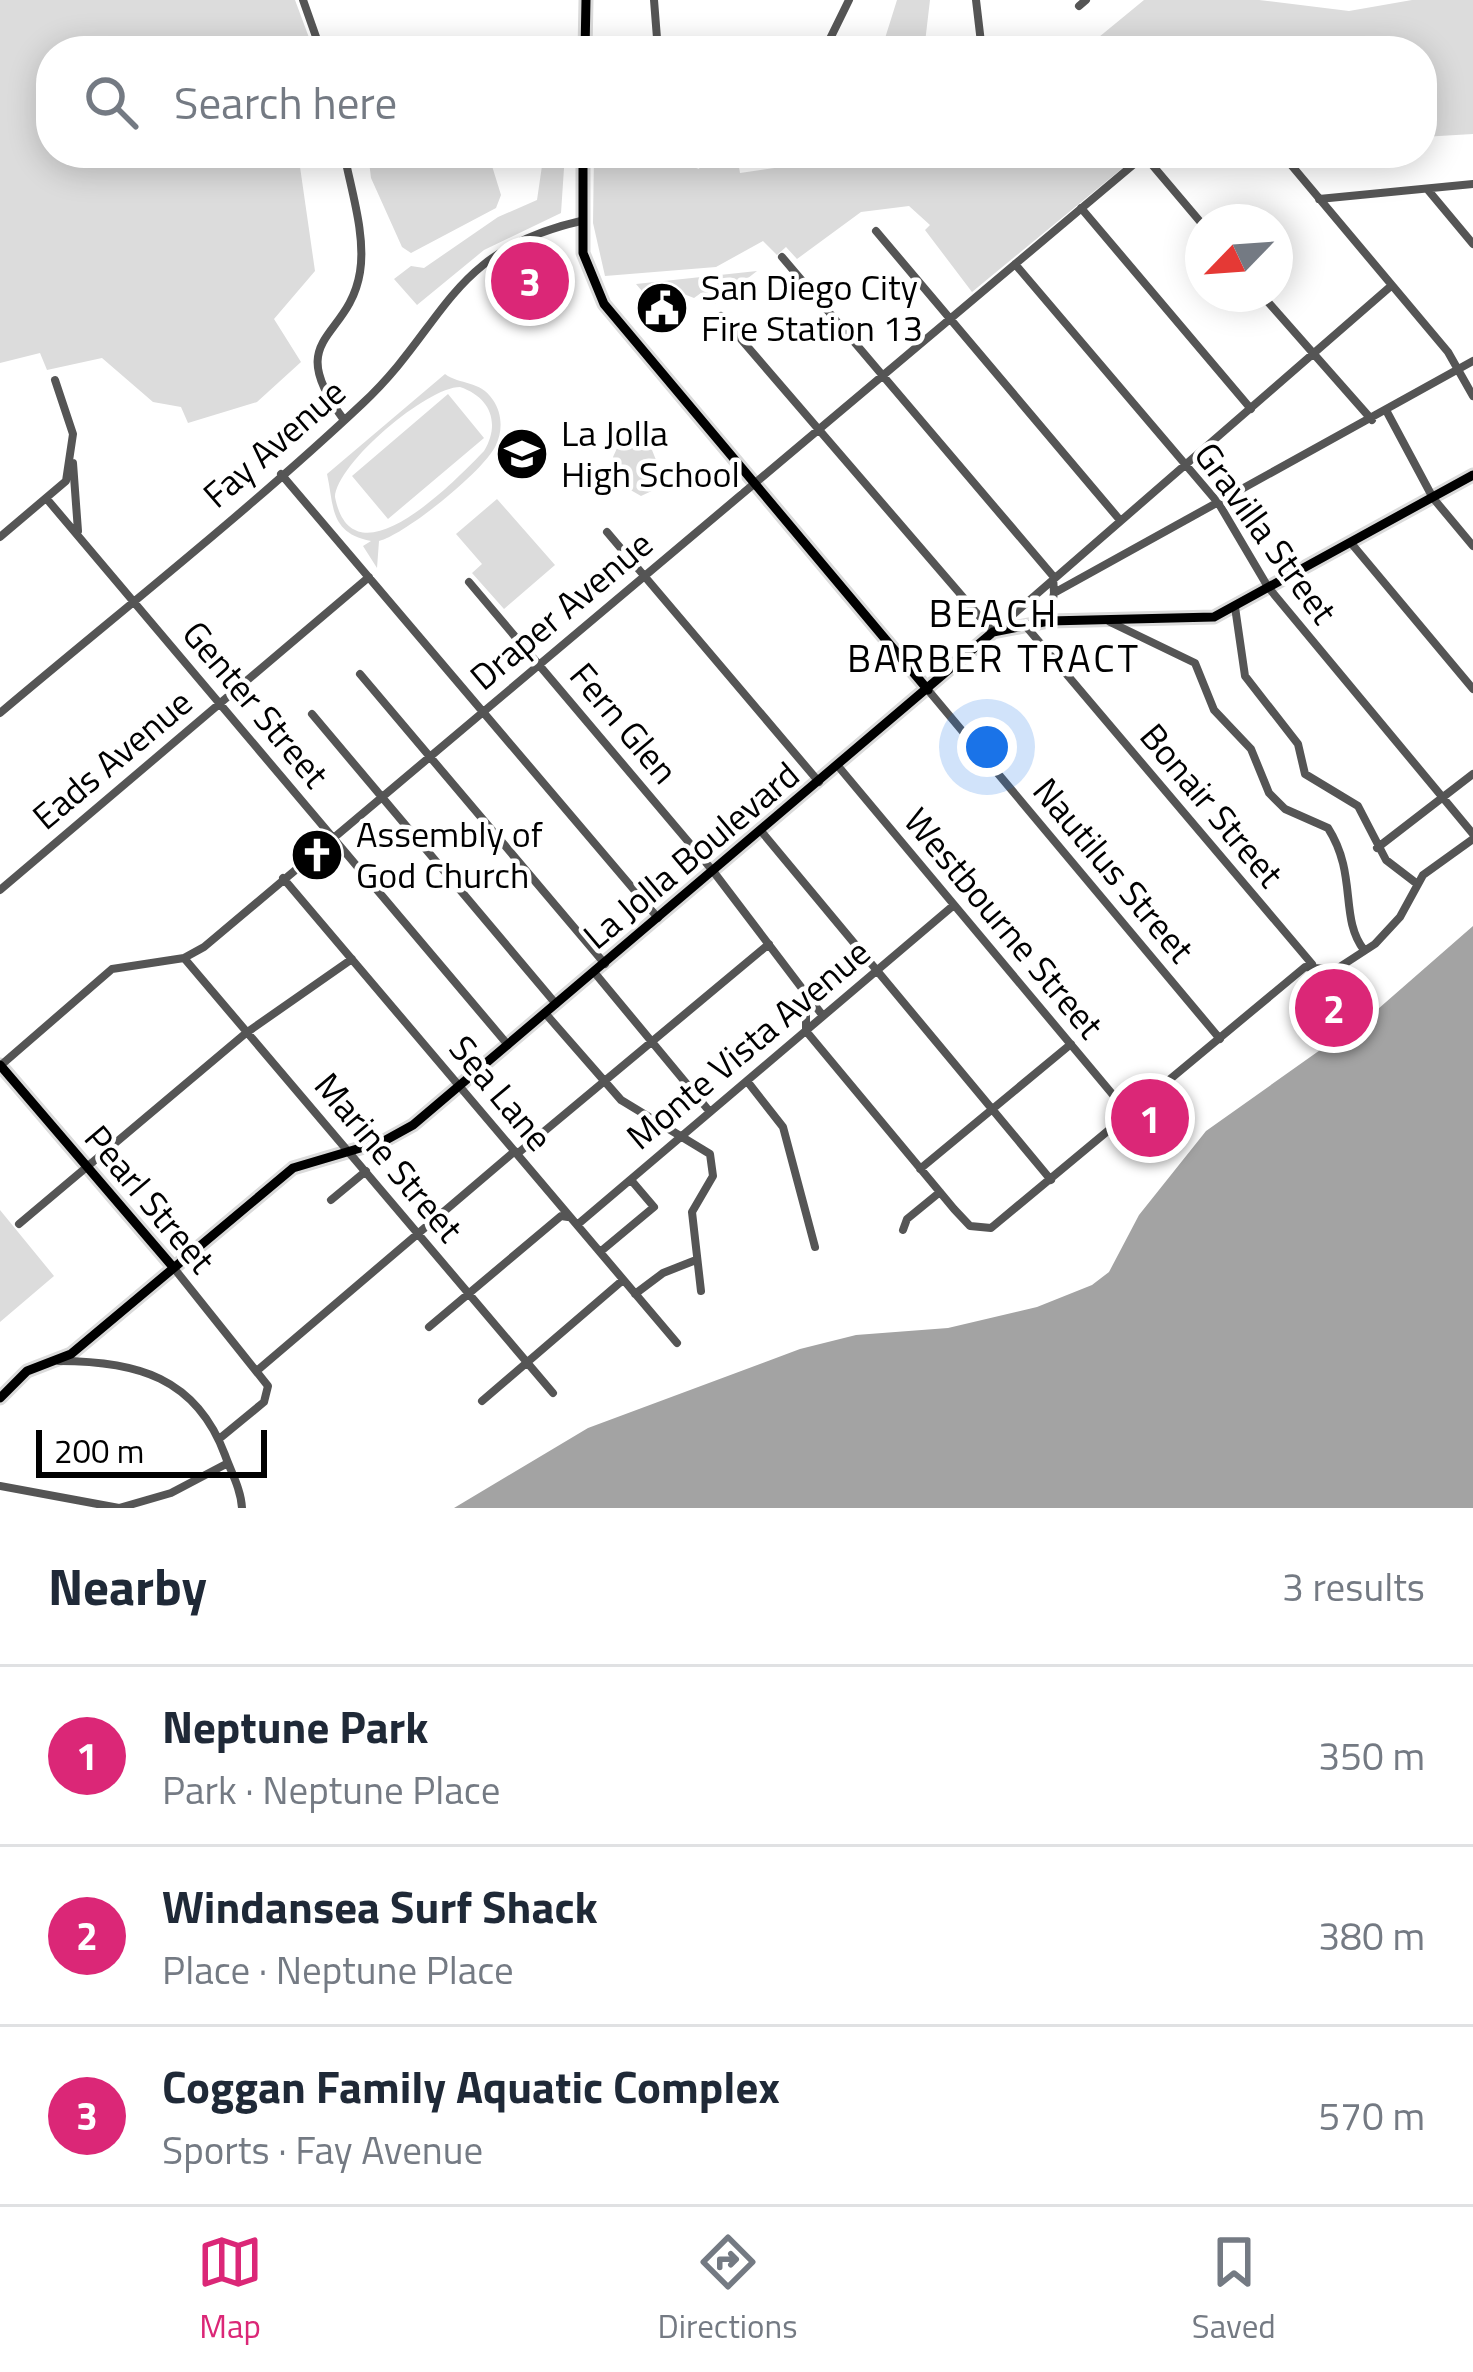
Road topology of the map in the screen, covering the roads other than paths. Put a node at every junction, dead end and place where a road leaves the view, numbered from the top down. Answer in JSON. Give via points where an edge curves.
{"nodes":[{"id":1,"x":303,"y":0,"type":"edge"},
{"id":2,"x":586,"y":0,"type":"edge"},
{"id":3,"x":653,"y":0,"type":"edge"},
{"id":4,"x":849,"y":0,"type":"edge"},
{"id":5,"x":976,"y":0,"type":"edge"},
{"id":6,"x":316,"y":36,"type":"edge"},
{"id":7,"x":585,"y":36,"type":"edge"},
{"id":8,"x":657,"y":36,"type":"edge"},
{"id":9,"x":831,"y":36,"type":"edge"},
{"id":10,"x":980,"y":36,"type":"edge"},
{"id":11,"x":347,"y":168,"type":"edge"},
{"id":12,"x":583,"y":168,"type":"edge"},
{"id":13,"x":1132,"y":168,"type":"edge"},
{"id":14,"x":1152,"y":168,"type":"edge"},
{"id":15,"x":1294,"y":168,"type":"edge"},
{"id":16,"x":1473,"y":184,"type":"edge"},
{"id":17,"x":1427,"y":189,"type":"junction"},
{"id":18,"x":1319,"y":199,"type":"junction"},
{"id":19,"x":1185,"y":205,"type":"edge"},
{"id":20,"x":1081,"y":208,"type":"junction"},
{"id":21,"x":581,"y":221,"type":"junction"},
{"id":22,"x":876,"y":231,"type":"dead end"},
{"id":23,"x":1473,"y":244,"type":"edge"},
{"id":24,"x":782,"y":257,"type":"dead end"},
{"id":25,"x":1015,"y":264,"type":"junction"},
{"id":26,"x":1391,"y":286,"type":"junction"},
{"id":27,"x":1277,"y":312,"type":"edge"},
{"id":28,"x":721,"y":316,"type":"dead end"},
{"id":29,"x":949,"y":320,"type":"junction"},
{"id":30,"x":1312,"y":354,"type":"junction"},
{"id":31,"x":1473,"y":361,"type":"edge"},
{"id":32,"x":1457,"y":373,"type":"junction"},
{"id":33,"x":884,"y":376,"type":"junction"},
{"id":34,"x":55,"y":380,"type":"dead end"},
{"id":35,"x":1473,"y":396,"type":"edge"},
{"id":36,"x":1251,"y":409,"type":"junction"},
{"id":37,"x":1387,"y":412,"type":"junction"},
{"id":38,"x":1372,"y":419,"type":"junction"},
{"id":39,"x":344,"y":420,"type":"junction"},
{"id":40,"x":819,"y":430,"type":"junction"},
{"id":41,"x":73,"y":459,"type":"junction"},
{"id":42,"x":1184,"y":464,"type":"junction"},
{"id":43,"x":281,"y":474,"type":"junction"},
{"id":44,"x":1473,"y":476,"type":"edge"},
{"id":45,"x":754,"y":483,"type":"junction"},
{"id":46,"x":46,"y":498,"type":"junction"},
{"id":47,"x":1433,"y":498,"type":"junction"},
{"id":48,"x":1219,"y":504,"type":"junction"},
{"id":49,"x":1119,"y":519,"type":"junction"},
{"id":50,"x":608,"y":532,"type":"dead end"},
{"id":51,"x":0,"y":537,"type":"edge"},
{"id":52,"x":80,"y":538,"type":"junction"},
{"id":53,"x":1351,"y":543,"type":"junction"},
{"id":54,"x":1473,"y":546,"type":"edge"},
{"id":55,"x":644,"y":575,"type":"junction"},
{"id":56,"x":1053,"y":576,"type":"junction"},
{"id":57,"x":369,"y":577,"type":"junction"},
{"id":58,"x":469,"y":582,"type":"dead end"},
{"id":59,"x":1268,"y":587,"type":"junction"},
{"id":60,"x":1054,"y":593,"type":"junction"},
{"id":61,"x":133,"y":600,"type":"junction"},
{"id":62,"x":1235,"y":607,"type":"junction"},
{"id":63,"x":1049,"y":621,"type":"junction"},
{"id":64,"x":1110,"y":622,"type":"junction"},
{"id":65,"x":1024,"y":624,"type":"junction"},
{"id":66,"x":994,"y":632,"type":"junction"},
{"id":67,"x":538,"y":664,"type":"junction"},
{"id":68,"x":360,"y":674,"type":"dead end"},
{"id":69,"x":1473,"y":689,"type":"edge"},
{"id":70,"x":928,"y":690,"type":"junction"},
{"id":71,"x":220,"y":704,"type":"junction"},
{"id":72,"x":482,"y":711,"type":"junction"},
{"id":73,"x":0,"y":713,"type":"edge"},
{"id":74,"x":312,"y":714,"type":"dead end"},
{"id":75,"x":429,"y":756,"type":"junction"},
{"id":76,"x":838,"y":766,"type":"junction"},
{"id":77,"x":1473,"y":774,"type":"edge"},
{"id":78,"x":819,"y":782,"type":"junction"},
{"id":79,"x":1443,"y":796,"type":"junction"},
{"id":80,"x":380,"y":797,"type":"junction"},
{"id":81,"x":761,"y":831,"type":"junction"},
{"id":82,"x":1473,"y":836,"type":"edge"},
{"id":83,"x":333,"y":837,"type":"junction"},
{"id":84,"x":1377,"y":848,"type":"junction"},
{"id":85,"x":713,"y":871,"type":"junction"},
{"id":86,"x":283,"y":878,"type":"junction"},
{"id":87,"x":1416,"y":884,"type":"junction"},
{"id":88,"x":0,"y":890,"type":"edge"},
{"id":89,"x":954,"y":905,"type":"junction"},
{"id":90,"x":658,"y":919,"type":"junction"},
{"id":91,"x":770,"y":944,"type":"junction"},
{"id":92,"x":1364,"y":950,"type":"junction"},
{"id":93,"x":184,"y":958,"type":"junction"},
{"id":94,"x":352,"y":959,"type":"junction"},
{"id":95,"x":604,"y":964,"type":"junction"},
{"id":96,"x":1313,"y":965,"type":"junction"},
{"id":97,"x":878,"y":970,"type":"junction"},
{"id":98,"x":594,"y":972,"type":"junction"},
{"id":99,"x":802,"y":988,"type":"junction"},
{"id":100,"x":556,"y":1004,"type":"junction"},
{"id":101,"x":545,"y":1013,"type":"junction"},
{"id":102,"x":823,"y":1016,"type":"junction"},
{"id":103,"x":806,"y":1031,"type":"junction"},
{"id":104,"x":246,"y":1033,"type":"junction"},
{"id":105,"x":1220,"y":1039,"type":"junction"},
{"id":106,"x":652,"y":1042,"type":"junction"},
{"id":107,"x":1071,"y":1044,"type":"junction"},
{"id":108,"x":508,"y":1045,"type":"junction"},
{"id":109,"x":0,"y":1065,"type":"edge"},
{"id":110,"x":747,"y":1081,"type":"junction"},
{"id":111,"x":603,"y":1084,"type":"junction"},
{"id":112,"x":459,"y":1086,"type":"junction"},
{"id":113,"x":993,"y":1108,"type":"junction"},
{"id":114,"x":710,"y":1112,"type":"junction"},
{"id":115,"x":1129,"y":1114,"type":"junction"},
{"id":116,"x":684,"y":1134,"type":"junction"},
{"id":117,"x":349,"y":1152,"type":"junction"},
{"id":118,"x":516,"y":1153,"type":"junction"},
{"id":119,"x":86,"y":1166,"type":"junction"},
{"id":120,"x":920,"y":1168,"type":"junction"},
{"id":121,"x":366,"y":1171,"type":"junction"},
{"id":122,"x":630,"y":1180,"type":"junction"},
{"id":123,"x":1051,"y":1180,"type":"junction"},
{"id":124,"x":940,"y":1192,"type":"junction"},
{"id":125,"x":331,"y":1200,"type":"dead end"},
{"id":126,"x":954,"y":1209,"type":"junction"},
{"id":127,"x":574,"y":1221,"type":"junction"},
{"id":128,"x":19,"y":1223,"type":"dead end"},
{"id":129,"x":952,"y":1226,"type":"dead end"},
{"id":130,"x":416,"y":1230,"type":"junction"},
{"id":131,"x":903,"y":1230,"type":"dead end"},
{"id":132,"x":815,"y":1247,"type":"dead end"},
{"id":133,"x":600,"y":1252,"type":"junction"},
{"id":134,"x":697,"y":1260,"type":"junction"},
{"id":135,"x":173,"y":1267,"type":"junction"},
{"id":136,"x":623,"y":1280,"type":"junction"},
{"id":137,"x":700,"y":1292,"type":"dead end"},
{"id":138,"x":469,"y":1294,"type":"junction"},
{"id":139,"x":635,"y":1294,"type":"junction"},
{"id":140,"x":429,"y":1327,"type":"dead end"},
{"id":141,"x":677,"y":1343,"type":"dead end"},
{"id":142,"x":59,"y":1361,"type":"junction"},
{"id":143,"x":527,"y":1362,"type":"junction"},
{"id":144,"x":259,"y":1369,"type":"junction"},
{"id":145,"x":553,"y":1393,"type":"dead end"},
{"id":146,"x":0,"y":1398,"type":"edge"},
{"id":147,"x":482,"y":1401,"type":"dead end"},
{"id":148,"x":219,"y":1439,"type":"junction"},
{"id":149,"x":228,"y":1463,"type":"junction"},
{"id":150,"x":0,"y":1486,"type":"edge"},
{"id":151,"x":242,"y":1508,"type":"edge"}],
"edges":[{"from":1,"to":6,"type":"street"},
{"from":2,"to":7,"type":"main road"},
{"from":3,"to":8,"type":"street"},
{"from":4,"to":9,"type":"street"},
{"from":5,"to":10,"type":"street"},
{"from":11,"to":39,"type":"street","via":[[359,278],[317,350],[327,398]]},
{"from":12,"to":21,"type":"main road","name":"Nautilus Street"},
{"from":13,"to":20,"type":"street","name":"Draper Avenue"},
{"from":14,"to":19,"type":"street","name":"Draper Avenue"},
{"from":15,"to":18,"type":"street"},
{"from":16,"to":17,"type":"street"},
{"from":17,"to":18,"type":"street"},
{"from":17,"to":23,"type":"street"},
{"from":18,"to":26,"type":"street"},
{"from":20,"to":25,"type":"street","name":"Draper Avenue"},
{"from":20,"to":36,"type":"street"},
{"from":21,"to":39,"type":"street","name":"Fay Avenue","via":[[524,240],[474,272]]},
{"from":21,"to":45,"type":"main road","name":"Nautilus Street","via":[[586,268],[604,304]]},
{"from":22,"to":29,"type":"street"},
{"from":24,"to":33,"type":"street"},
{"from":25,"to":29,"type":"street","name":"Draper Avenue"},
{"from":25,"to":42,"type":"street","name":"Gravilla Street"},
{"from":26,"to":30,"type":"street"},
{"from":26,"to":32,"type":"street"},
{"from":27,"to":30,"type":"street"},
{"from":28,"to":40,"type":"street"},
{"from":29,"to":33,"type":"street","name":"Draper Avenue"},
{"from":29,"to":49,"type":"street"},
{"from":30,"to":36,"type":"street"},
{"from":30,"to":38,"type":"street"},
{"from":31,"to":32,"type":"street"},
{"from":32,"to":35,"type":"street"},
{"from":32,"to":37,"type":"street"},
{"from":33,"to":40,"type":"street","name":"Draper Avenue"},
{"from":33,"to":56,"type":"street"},
{"from":34,"to":41,"type":"street"},
{"from":36,"to":42,"type":"street"},
{"from":37,"to":38,"type":"street"},
{"from":37,"to":47,"type":"street"},
{"from":38,"to":48,"type":"street"},
{"from":39,"to":43,"type":"street","name":"Fay Avenue"},
{"from":40,"to":45,"type":"street","name":"Draper Avenue"},
{"from":40,"to":66,"type":"street"},
{"from":41,"to":46,"type":"street","via":[[66,481]]},
{"from":41,"to":52,"type":"street"},
{"from":42,"to":48,"type":"street","name":"Gravilla Street"},
{"from":42,"to":49,"type":"street"},
{"from":43,"to":57,"type":"street"},
{"from":43,"to":61,"type":"street","name":"Fay Avenue"},
{"from":44,"to":47,"type":"main road","name":"La Jolla Boulevard"},
{"from":45,"to":55,"type":"street","name":"Draper Avenue"},
{"from":45,"to":70,"type":"main road","name":"Nautilus Street"},
{"from":46,"to":51,"type":"street"},
{"from":46,"to":52,"type":"street","name":"Genter Street"},
{"from":47,"to":53,"type":"main road","name":"La Jolla Boulevard"},
{"from":47,"to":54,"type":"street"},
{"from":48,"to":59,"type":"street","name":"Gravilla Street"},
{"from":48,"to":60,"type":"street"},
{"from":49,"to":56,"type":"street"},
{"from":50,"to":55,"type":"street"},
{"from":52,"to":61,"type":"street","name":"Genter Street"},
{"from":53,"to":59,"type":"main road","name":"La Jolla Boulevard"},
{"from":53,"to":69,"type":"street"},
{"from":55,"to":67,"type":"street","name":"Draper Avenue"},
{"from":55,"to":78,"type":"street"},
{"from":56,"to":60,"type":"street"},
{"from":56,"to":66,"type":"street"},
{"from":57,"to":71,"type":"street","name":"Eads Avenue"},
{"from":57,"to":72,"type":"street"},
{"from":58,"to":67,"type":"street","name":"Fern Glen"},
{"from":59,"to":62,"type":"main road","name":"La Jolla Boulevard"},
{"from":59,"to":79,"type":"street","name":"Gravilla Street"},
{"from":60,"to":63,"type":"street"},
{"from":61,"to":71,"type":"street","name":"Genter Street"},
{"from":61,"to":73,"type":"street","name":"Fay Avenue"},
{"from":62,"to":64,"type":"main road","name":"La Jolla Boulevard","via":[[1205,618]]},
{"from":62,"to":84,"type":"street","via":[[1253,692],[1298,744],[1305,774],[1358,806]]},
{"from":63,"to":64,"type":"main road","name":"La Jolla Boulevard"},
{"from":63,"to":65,"type":"main road","name":"La Jolla Boulevard"},
{"from":64,"to":92,"type":"street","via":[[1196,663],[1214,710],[1251,748],[1269,794],[1328,828],[1349,872],[1349,919]]},
{"from":65,"to":66,"type":"main road","name":"La Jolla Boulevard"},
{"from":65,"to":96,"type":"street","name":"Bonair Street"},
{"from":66,"to":70,"type":"main road","name":"La Jolla Boulevard"},
{"from":67,"to":72,"type":"street","name":"Draper Avenue"},
{"from":67,"to":85,"type":"street","name":"Fern Glen"},
{"from":68,"to":75,"type":"street"},
{"from":70,"to":76,"type":"main road","name":"La Jolla Boulevard"},
{"from":70,"to":105,"type":"street","name":"Nautilus Street"},
{"from":71,"to":83,"type":"street","name":"Genter Street"},
{"from":71,"to":88,"type":"street","name":"Eads Avenue"},
{"from":72,"to":75,"type":"street","name":"Draper Avenue"},
{"from":72,"to":90,"type":"street"},
{"from":74,"to":80,"type":"street"},
{"from":75,"to":80,"type":"street","name":"Draper Avenue"},
{"from":75,"to":95,"type":"street"},
{"from":76,"to":78,"type":"main road","name":"La Jolla Boulevard"},
{"from":76,"to":89,"type":"street","name":"Westbourne Street"},
{"from":77,"to":79,"type":"street"},
{"from":78,"to":81,"type":"main road","name":"La Jolla Boulevard"},
{"from":79,"to":82,"type":"street","name":"Gravilla Street"},
{"from":79,"to":84,"type":"street"},
{"from":80,"to":83,"type":"street","name":"Draper Avenue"},
{"from":80,"to":100,"type":"street"},
{"from":81,"to":85,"type":"main road","name":"La Jolla Boulevard"},
{"from":81,"to":97,"type":"street"},
{"from":82,"to":87,"type":"street"},
{"from":83,"to":86,"type":"street","name":"Draper Avenue"},
{"from":83,"to":108,"type":"street","name":"Genter Street"},
{"from":84,"to":87,"type":"street"},
{"from":85,"to":90,"type":"main road","name":"La Jolla Boulevard"},
{"from":85,"to":91,"type":"street","name":"Fern Glen"},
{"from":86,"to":93,"type":"street","name":"Draper Avenue"},
{"from":86,"to":94,"type":"street","name":"Sea Lane"},
{"from":87,"to":92,"type":"street","via":[[1389,932]]},
{"from":89,"to":97,"type":"street","name":"Monte Vista Avenue"},
{"from":89,"to":107,"type":"street","name":"Westbourne Street"},
{"from":90,"to":95,"type":"main road","name":"La Jolla Boulevard"},
{"from":91,"to":99,"type":"street","name":"Fern Glen"},
{"from":91,"to":106,"type":"street"},
{"from":92,"to":96,"type":"street","via":[[1335,970]]},
{"from":93,"to":104,"type":"street","name":"Marine Street"},
{"from":93,"to":109,"type":"street","via":[[112,969]]},
{"from":94,"to":104,"type":"street"},
{"from":94,"to":112,"type":"street","name":"Sea Lane"},
{"from":95,"to":98,"type":"main road","name":"La Jolla Boulevard"},
{"from":96,"to":105,"type":"street"},
{"from":97,"to":102,"type":"street","name":"Monte Vista Avenue"},
{"from":97,"to":113,"type":"street"},
{"from":98,"to":100,"type":"main road","name":"La Jolla Boulevard"},
{"from":98,"to":106,"type":"street"},
{"from":99,"to":102,"type":"street","name":"Fern Glen"},
{"from":99,"to":103,"type":"street"},
{"from":100,"to":101,"type":"main road","name":"La Jolla Boulevard"},
{"from":101,"to":108,"type":"main road","name":"La Jolla Boulevard"},
{"from":101,"to":111,"type":"street"},
{"from":102,"to":103,"type":"street","name":"Monte Vista Avenue"},
{"from":103,"to":110,"type":"street","name":"Monte Vista Avenue"},
{"from":103,"to":120,"type":"street"},
{"from":104,"to":117,"type":"street","name":"Marine Street"},
{"from":104,"to":119,"type":"street"},
{"from":105,"to":115,"type":"street"},
{"from":106,"to":111,"type":"street"},
{"from":106,"to":114,"type":"street"},
{"from":107,"to":113,"type":"street"},
{"from":107,"to":115,"type":"street","name":"Westbourne Street"},
{"from":108,"to":112,"type":"main road","name":"La Jolla Boulevard"},
{"from":109,"to":119,"type":"main road","name":"Pearl Street"},
{"from":110,"to":114,"type":"street","name":"Monte Vista Avenue"},
{"from":110,"to":132,"type":"street","via":[[783,1127]]},
{"from":111,"to":116,"type":"street"},
{"from":111,"to":118,"type":"street"},
{"from":112,"to":117,"type":"main road","name":"La Jolla Boulevard","via":[[398,1135]]},
{"from":112,"to":118,"type":"street","name":"Sea Lane"},
{"from":113,"to":120,"type":"street"},
{"from":113,"to":123,"type":"street"},
{"from":114,"to":116,"type":"street","name":"Monte Vista Avenue"},
{"from":115,"to":123,"type":"street"},
{"from":116,"to":122,"type":"street","name":"Monte Vista Avenue"},
{"from":116,"to":134,"type":"street","via":[[707,1150],[715,1172],[692,1212]]},
{"from":117,"to":121,"type":"street","name":"Marine Street"},
{"from":117,"to":135,"type":"main road","name":"La Jolla Boulevard","via":[[293,1168]]},
{"from":118,"to":127,"type":"street","name":"Sea Lane"},
{"from":118,"to":130,"type":"street"},
{"from":119,"to":128,"type":"street"},
{"from":119,"to":135,"type":"main road","name":"Pearl Street"},
{"from":120,"to":124,"type":"street"},
{"from":121,"to":125,"type":"street"},
{"from":121,"to":130,"type":"street","name":"Marine Street"},
{"from":122,"to":127,"type":"street","name":"Monte Vista Avenue"},
{"from":122,"to":133,"type":"street","via":[[654,1207]]},
{"from":123,"to":126,"type":"street","via":[[991,1228],[970,1226]]},
{"from":124,"to":126,"type":"street"},
{"from":124,"to":131,"type":"street"},
{"from":126,"to":129,"type":"street"},
{"from":127,"to":133,"type":"street","name":"Sea Lane"},
{"from":127,"to":138,"type":"street","name":"Monte Vista Avenue","via":[[561,1216]]},
{"from":130,"to":138,"type":"street","name":"Marine Street"},
{"from":130,"to":144,"type":"street"},
{"from":133,"to":136,"type":"street","name":"Sea Lane"},
{"from":134,"to":137,"type":"street"},
{"from":134,"to":139,"type":"street"},
{"from":135,"to":142,"type":"main road","name":"La Jolla Boulevard"},
{"from":135,"to":144,"type":"street","name":"Pearl Street"},
{"from":136,"to":139,"type":"street","name":"Sea Lane"},
{"from":136,"to":143,"type":"street"},
{"from":138,"to":140,"type":"street","name":"Monte Vista Avenue"},
{"from":138,"to":143,"type":"street","name":"Marine Street"},
{"from":139,"to":141,"type":"street","name":"Sea Lane"},
{"from":142,"to":146,"type":"main road","name":"La Jolla Boulevard","via":[[27,1371]]},
{"from":142,"to":148,"type":"street","via":[[130,1365],[172,1382]]},
{"from":143,"to":145,"type":"street","name":"Marine Street"},
{"from":143,"to":147,"type":"street"},
{"from":144,"to":148,"type":"street","via":[[267,1397]]},
{"from":148,"to":149,"type":"street"},
{"from":149,"to":150,"type":"street","via":[[119,1508]]},
{"from":149,"to":151,"type":"street"}]}
